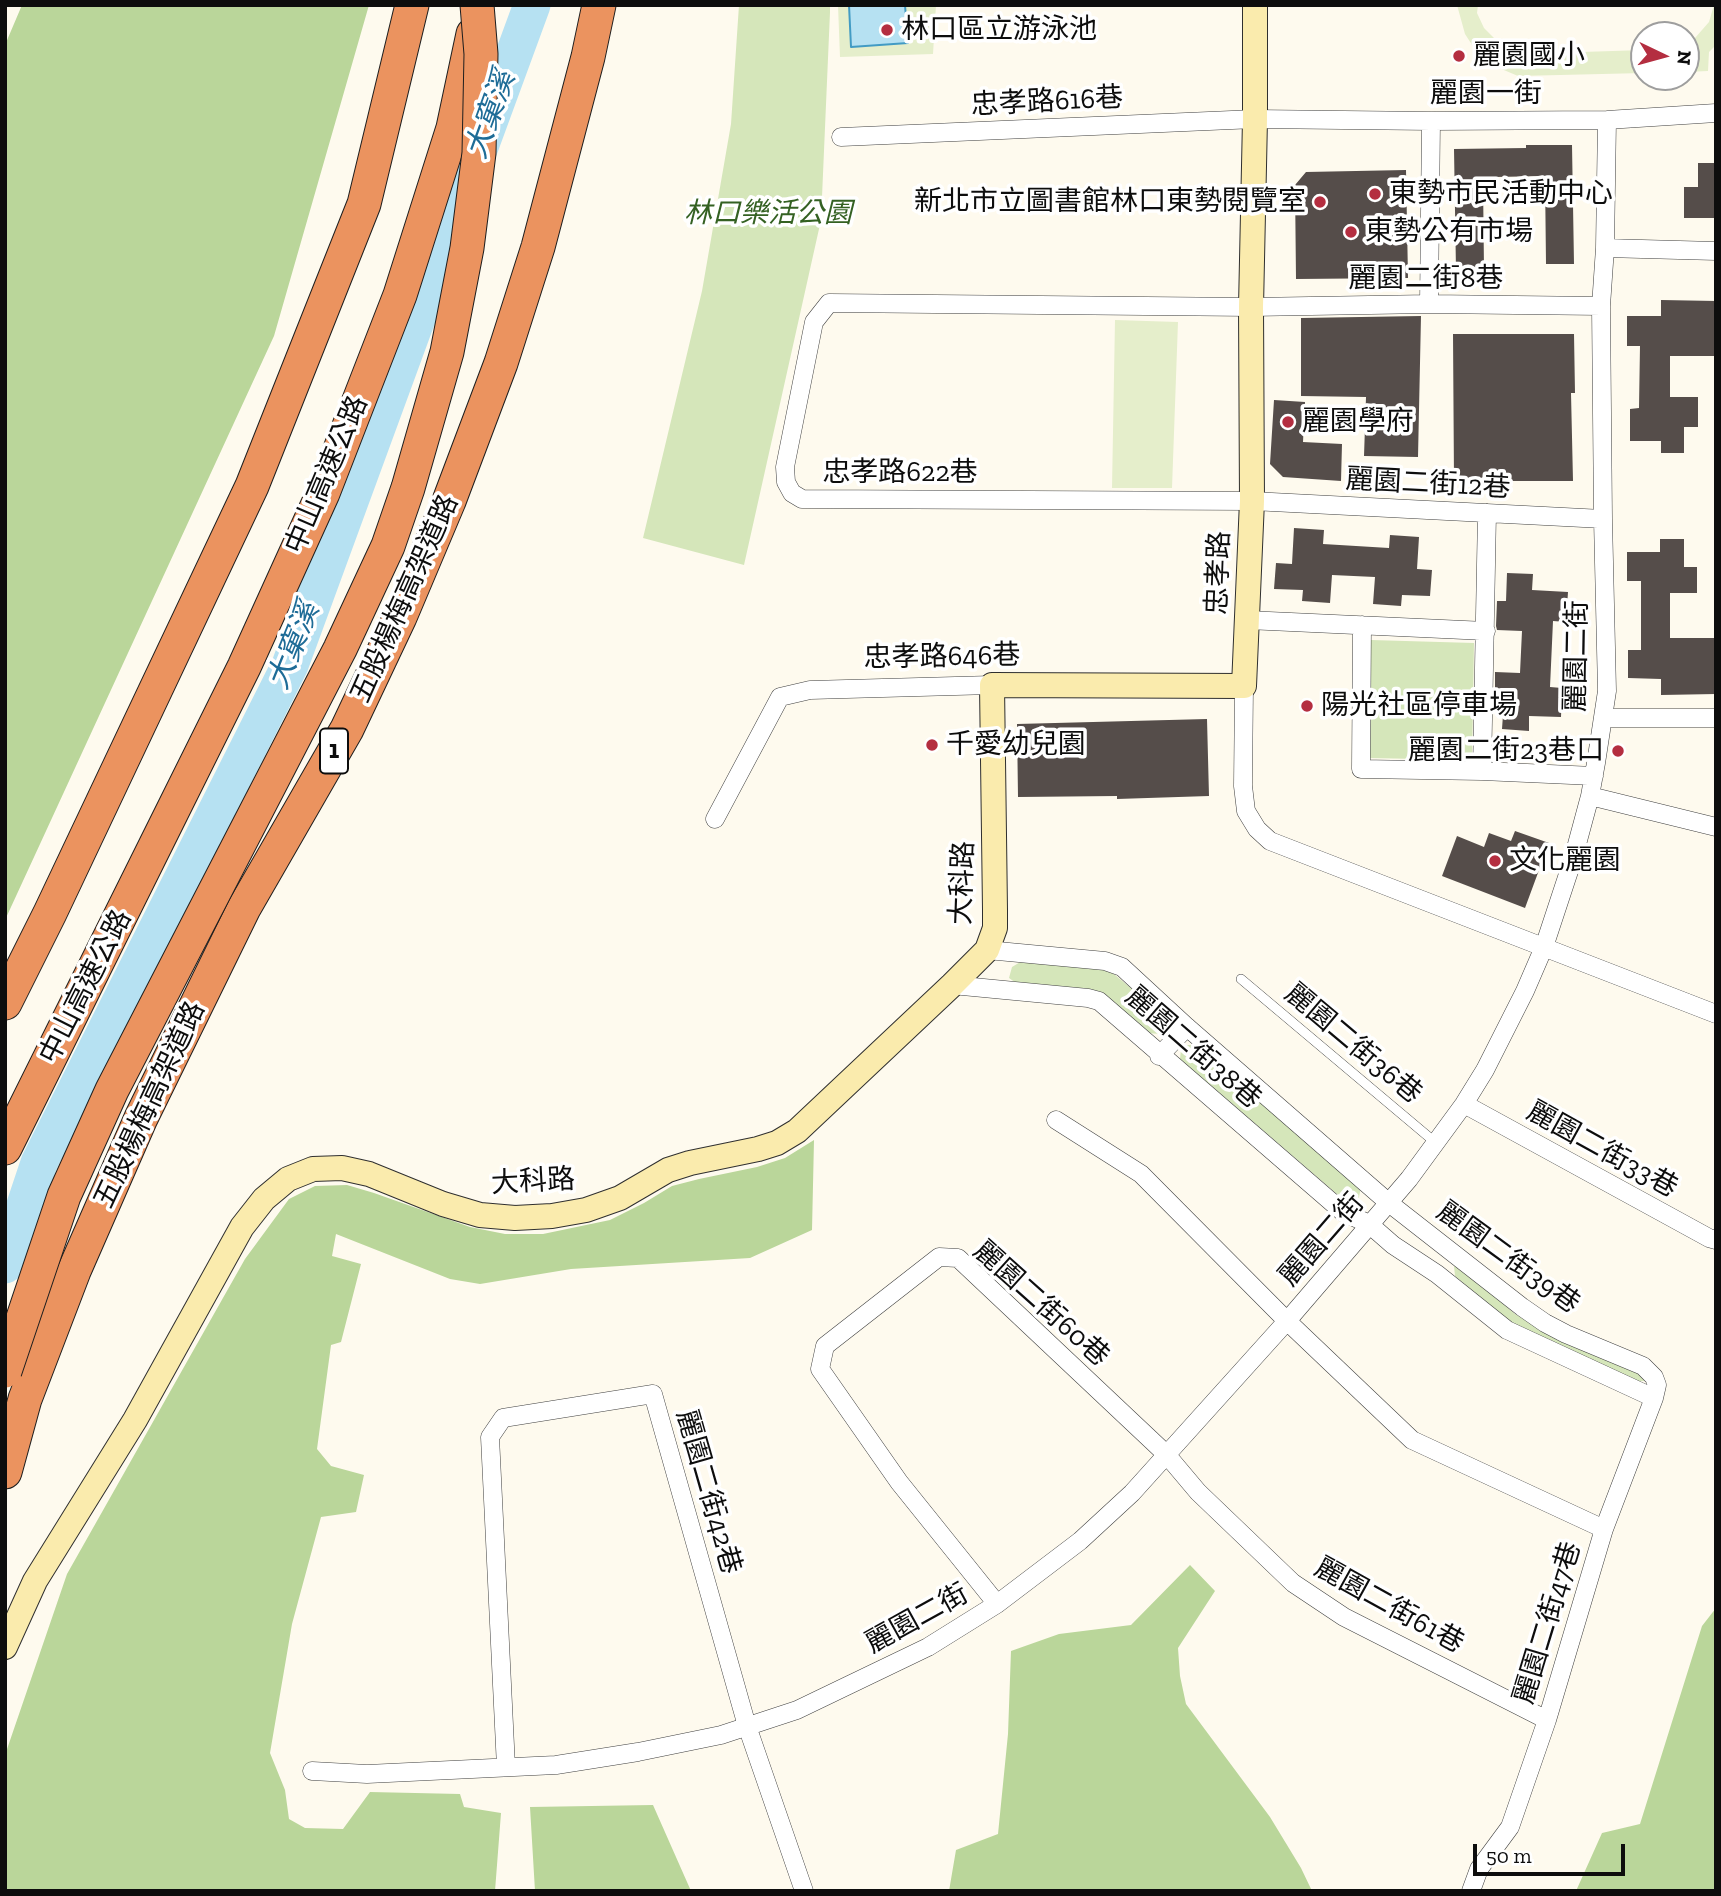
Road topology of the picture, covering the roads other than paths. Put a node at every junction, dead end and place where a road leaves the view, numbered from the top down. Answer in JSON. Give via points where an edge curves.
{"nodes":[{"id":1,"x":412,"y":5,"type":"edge"},
{"id":2,"x":479,"y":5,"type":"edge"},
{"id":3,"x":599,"y":5,"type":"edge"},
{"id":4,"x":1255,"y":5,"type":"edge"},
{"id":5,"x":1716,"y":113,"type":"edge"},
{"id":6,"x":1255,"y":119,"type":"junction"},
{"id":7,"x":1607,"y":120,"type":"junction"},
{"id":8,"x":1431,"y":121,"type":"junction"},
{"id":9,"x":841,"y":138,"type":"dead end"},
{"id":10,"x":1605,"y":248,"type":"junction"},
{"id":11,"x":1716,"y":251,"type":"edge"},
{"id":12,"x":1429,"y":304,"type":"junction"},
{"id":13,"x":1601,"y":306,"type":"junction"},
{"id":14,"x":1251,"y":307,"type":"junction"},
{"id":15,"x":1252,"y":501,"type":"junction"},
{"id":16,"x":1487,"y":513,"type":"junction"},
{"id":17,"x":1603,"y":519,"type":"junction"},
{"id":18,"x":1247,"y":620,"type":"junction"},
{"id":19,"x":1362,"y":625,"type":"junction"},
{"id":20,"x":1486,"y":631,"type":"junction"},
{"id":21,"x":992,"y":685,"type":"junction"},
{"id":22,"x":1244,"y":686,"type":"junction"},
{"id":23,"x":1603,"y":718,"type":"junction"},
{"id":24,"x":1716,"y":718,"type":"edge"},
{"id":25,"x":1482,"y":771,"type":"junction"},
{"id":26,"x":1594,"y":776,"type":"junction"},
{"id":27,"x":1590,"y":796,"type":"junction"},
{"id":28,"x":715,"y":820,"type":"dead end"},
{"id":29,"x":1716,"y":827,"type":"edge"},
{"id":30,"x":1544,"y":947,"type":"junction"},
{"id":31,"x":987,"y":950,"type":"junction"},
{"id":32,"x":1241,"y":979,"type":"dead end"},
{"id":33,"x":952,"y":985,"type":"junction"},
{"id":34,"x":5,"y":1003,"type":"edge"},
{"id":35,"x":1716,"y":1014,"type":"edge"},
{"id":36,"x":1187,"y":1027,"type":"junction"},
{"id":37,"x":1159,"y":1056,"type":"junction"},
{"id":38,"x":1464,"y":1104,"type":"junction"},
{"id":39,"x":1056,"y":1120,"type":"dead end"},
{"id":40,"x":1437,"y":1143,"type":"junction"},
{"id":41,"x":5,"y":1148,"type":"edge"},
{"id":42,"x":1389,"y":1203,"type":"junction"},
{"id":43,"x":1369,"y":1224,"type":"junction"},
{"id":44,"x":1716,"y":1240,"type":"edge"},
{"id":45,"x":1453,"y":1252,"type":"junction"},
{"id":46,"x":1437,"y":1274,"type":"junction"},
{"id":47,"x":1287,"y":1321,"type":"junction"},
{"id":48,"x":5,"y":1371,"type":"edge"},
{"id":49,"x":1654,"y":1398,"type":"junction"},
{"id":50,"x":1166,"y":1454,"type":"junction"},
{"id":51,"x":5,"y":1472,"type":"edge"},
{"id":52,"x":1604,"y":1529,"type":"junction"},
{"id":53,"x":997,"y":1604,"type":"junction"},
{"id":54,"x":5,"y":1647,"type":"edge"},
{"id":55,"x":1547,"y":1720,"type":"junction"},
{"id":56,"x":747,"y":1726,"type":"junction"},
{"id":57,"x":506,"y":1767,"type":"junction"},
{"id":58,"x":312,"y":1771,"type":"dead end"},
{"id":59,"x":804,"y":1891,"type":"edge"},
{"id":60,"x":1471,"y":1891,"type":"edge"}],
"edges":[{"from":1,"to":34,"type":"highway","via":[[364,204],[253,486]]},
{"from":2,"to":41,"type":"highway","name":"中山高速公路","number":"1","via":[[453,128],[404,282],[323,493],[244,667]]},
{"from":2,"to":48,"type":"highway","name":"五股楊梅高架道路","number":"1","bridge":true,"via":[[478,153],[467,248],[447,352],[388,546],[340,649],[112,1090],[64,1196]]},
{"from":3,"to":51,"type":"highway","name":"五股楊梅高架道路","number":"1","via":[[538,247],[449,501],[347,729],[244,908],[141,1118],[74,1271],[25,1399]]},
{"from":4,"to":6,"type":"street","name":"忠孝路"},
{"from":5,"to":7,"type":"street","name":"麗園一街"},
{"from":6,"to":8,"type":"street","name":"麗園一街"},
{"from":6,"to":9,"type":"street","name":"忠孝路616巷"},
{"from":6,"to":14,"type":"street","name":"忠孝路"},
{"from":7,"to":8,"type":"street","name":"麗園一街"},
{"from":7,"to":10,"type":"street","name":"麗園二街"},
{"from":8,"to":12,"type":"street"},
{"from":10,"to":11,"type":"street"},
{"from":10,"to":13,"type":"street","name":"麗園二街"},
{"from":12,"to":13,"type":"street","name":"麗園二街8巷"},
{"from":12,"to":14,"type":"street","name":"麗園二街8巷"},
{"from":13,"to":17,"type":"street","name":"麗園二街"},
{"from":14,"to":15,"type":"street","name":"忠孝路"},
{"from":14,"to":15,"type":"street","name":"忠孝路622巷","via":[[829,303],[814,322],[785,467],[786,482],[802,499]]},
{"from":15,"to":16,"type":"street","name":"麗園二街12巷"},
{"from":15,"to":18,"type":"street","name":"忠孝路"},
{"from":16,"to":17,"type":"street","name":"麗園二街12巷"},
{"from":16,"to":20,"type":"street"},
{"from":17,"to":23,"type":"street","name":"麗園二街","via":[[1607,691]]},
{"from":18,"to":19,"type":"street"},
{"from":18,"to":22,"type":"street","name":"忠孝路"},
{"from":19,"to":20,"type":"street"},
{"from":19,"to":25,"type":"street","via":[[1362,769]]},
{"from":20,"to":25,"type":"street"},
{"from":21,"to":22,"type":"street","name":"忠孝路646巷"},
{"from":21,"to":28,"type":"street","name":"忠孝路646巷","via":[[810,690],[780,697]]},
{"from":21,"to":31,"type":"street","name":"大科路","via":[[995,928]]},
{"from":22,"to":30,"type":"street","name":"忠孝路","via":[[1246,811],[1270,841]]},
{"from":23,"to":24,"type":"street"},
{"from":23,"to":26,"type":"street","name":"麗園二街"},
{"from":25,"to":26,"type":"street"},
{"from":26,"to":27,"type":"street","name":"麗園二街"},
{"from":27,"to":29,"type":"street"},
{"from":27,"to":30,"type":"street","name":"麗園二街"},
{"from":30,"to":35,"type":"street","name":"忠孝路"},
{"from":30,"to":38,"type":"street","name":"麗園二街"},
{"from":31,"to":33,"type":"street","name":"大科路"},
{"from":31,"to":36,"type":"street","name":"麗園二街38巷","via":[[1086,958],[1122,967]]},
{"from":32,"to":40,"type":"lane","name":"麗園二街36巷"},
{"from":33,"to":37,"type":"street","name":"麗園二街38巷","via":[[1088,998],[1107,1007]]},
{"from":33,"to":54,"type":"street","name":"大科路","via":[[797,1131],[758,1149],[668,1170],[620,1198],[586,1210],[515,1218],[480,1215],[342,1168],[313,1168],[288,1179],[242,1227],[135,1420],[35,1581]]},
{"from":36,"to":37,"type":"street"},
{"from":36,"to":42,"type":"street","name":"麗園二街38巷"},
{"from":37,"to":43,"type":"street","name":"麗園二街38巷","via":[[1343,1212]]},
{"from":38,"to":40,"type":"street","name":"麗園二街"},
{"from":38,"to":44,"type":"street","name":"麗園二街33巷"},
{"from":39,"to":47,"type":"street","name":"麗園二街47巷","via":[[1141,1174]]},
{"from":40,"to":42,"type":"street","name":"麗園二街"},
{"from":42,"to":43,"type":"street","name":"麗園二街"},
{"from":42,"to":45,"type":"street","name":"麗園二街39巷"},
{"from":43,"to":46,"type":"street","name":"麗園二街39巷"},
{"from":43,"to":47,"type":"street","name":"麗園二街"},
{"from":45,"to":46,"type":"street"},
{"from":45,"to":49,"type":"street","name":"麗園二街39巷","via":[[1545,1323],[1643,1366],[1657,1385]]},
{"from":46,"to":49,"type":"street","name":"麗園二街39巷","via":[[1507,1330]]},
{"from":47,"to":50,"type":"street","name":"麗園二街"},
{"from":47,"to":52,"type":"street","name":"麗園二街47巷","via":[[1412,1440]]},
{"from":49,"to":52,"type":"street"},
{"from":50,"to":53,"type":"street","name":"麗園二街","via":[[1080,1541]]},
{"from":50,"to":53,"type":"street","name":"麗園二街60巷","via":[[958,1258],[939,1257],[825,1346],[820,1369],[899,1482]]},
{"from":50,"to":55,"type":"street","name":"麗園二街61巷","via":[[1198,1492],[1293,1583],[1344,1616]]},
{"from":52,"to":55,"type":"street","name":"麗園二街47巷"},
{"from":53,"to":56,"type":"street","name":"麗園二街","via":[[928,1647],[860,1681],[797,1710]]},
{"from":55,"to":60,"type":"street","name":"麗園二街47巷","via":[[1510,1827],[1479,1869]]},
{"from":56,"to":57,"type":"street","name":"麗園二街","via":[[638,1752],[556,1765]]},
{"from":56,"to":57,"type":"street","name":"麗園二街42巷","via":[[653,1394],[503,1418],[490,1437]]},
{"from":56,"to":59,"type":"street"},
{"from":57,"to":58,"type":"street","name":"麗園二街","via":[[367,1774]]}]}
